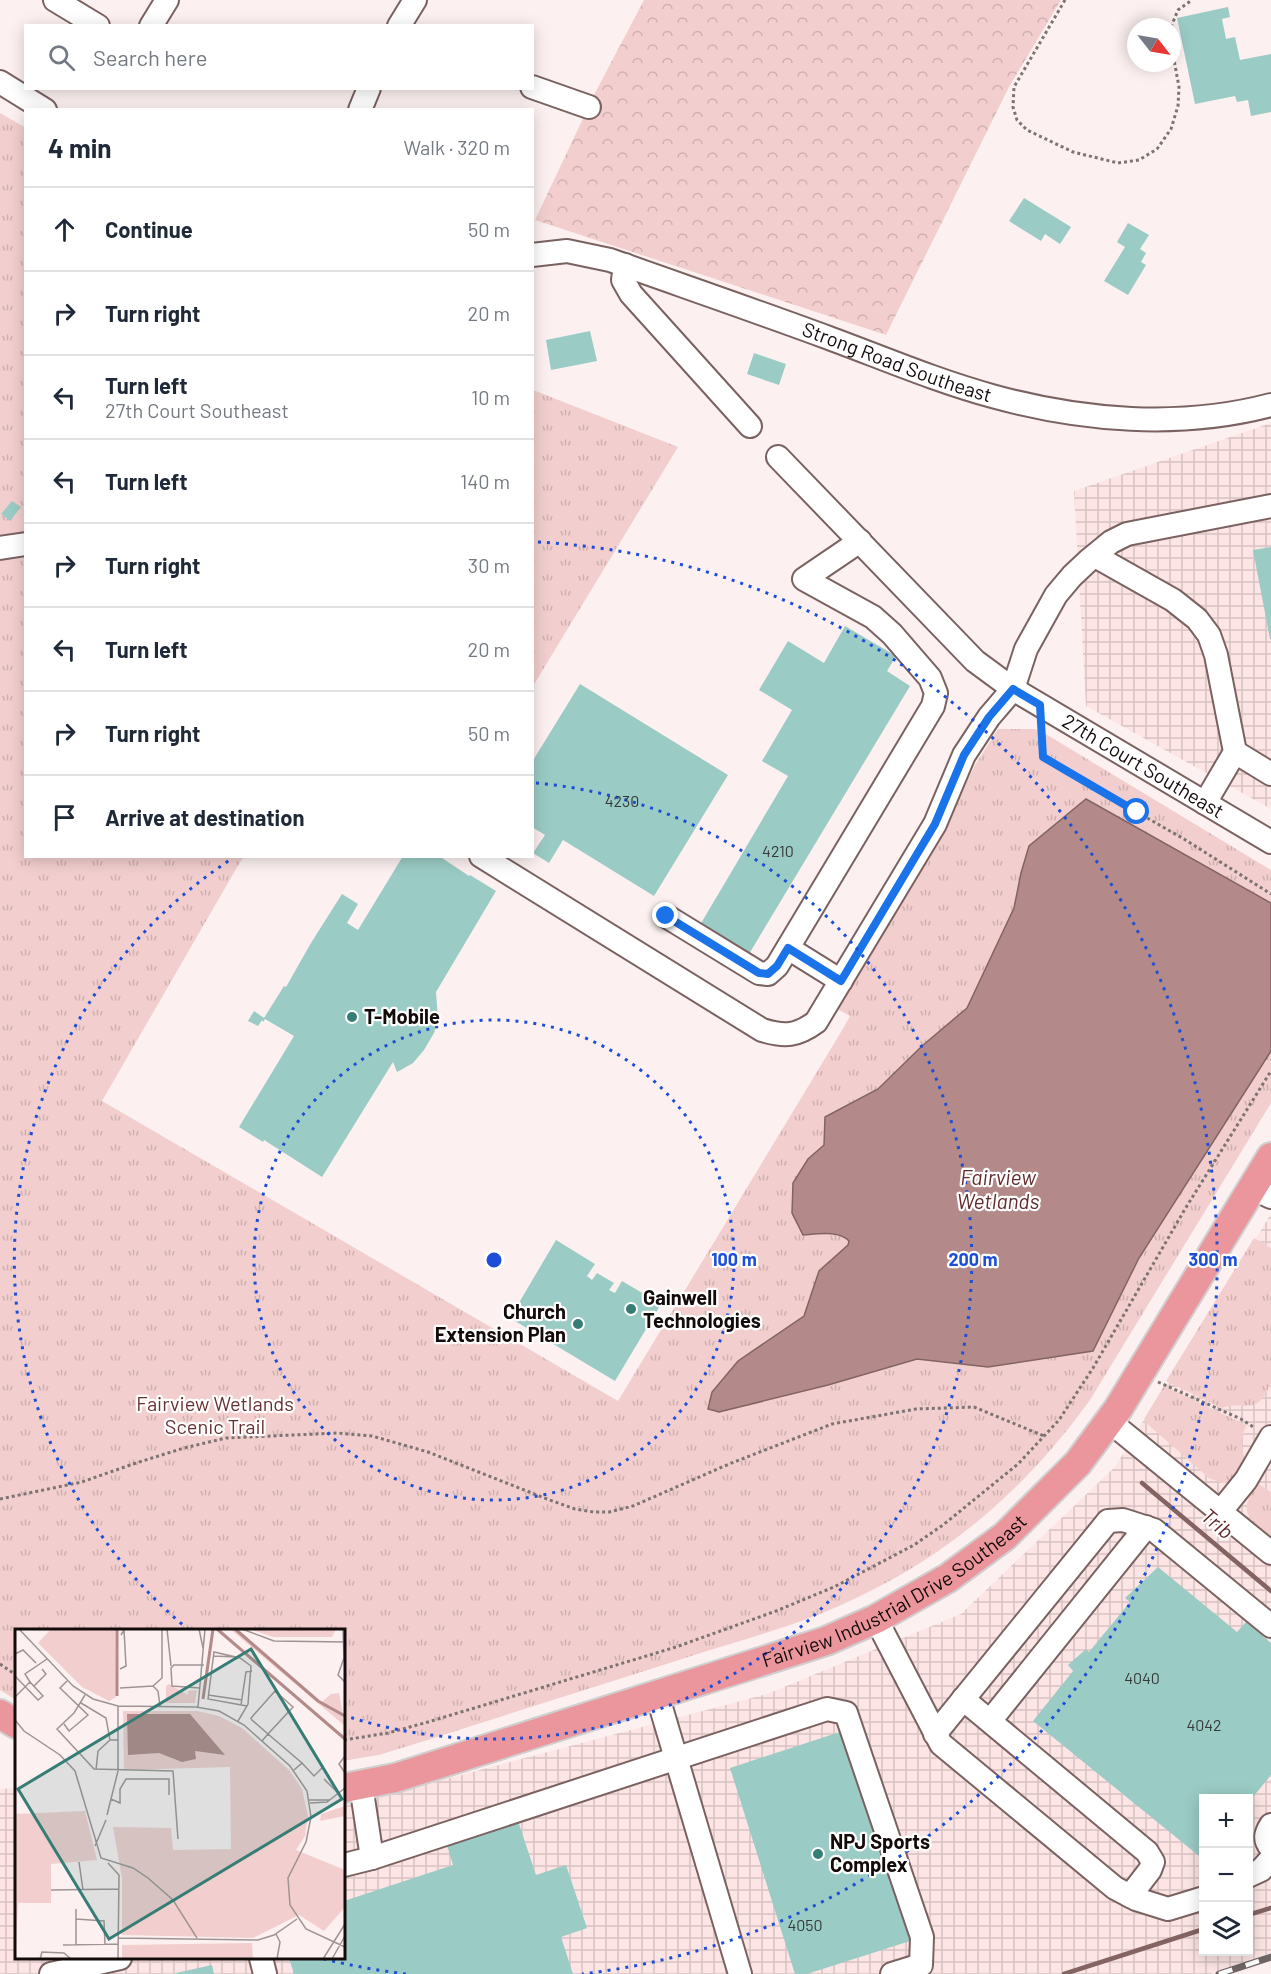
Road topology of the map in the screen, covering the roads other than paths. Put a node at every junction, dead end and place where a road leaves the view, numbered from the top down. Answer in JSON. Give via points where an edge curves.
{"nodes":[{"id":1,"x":55,"y":0,"type":"edge"},
{"id":2,"x":167,"y":0,"type":"edge"},
{"id":3,"x":414,"y":0,"type":"edge"},
{"id":4,"x":95,"y":24,"type":"edge"},
{"id":5,"x":152,"y":24,"type":"edge"},
{"id":6,"x":403,"y":24,"type":"edge"},
{"id":7,"x":0,"y":82,"type":"edge"},
{"id":8,"x":534,"y":88,"type":"edge"},
{"id":9,"x":368,"y":90,"type":"edge"},
{"id":10,"x":589,"y":107,"type":"dead end"},
{"id":11,"x":42,"y":108,"type":"edge"},
{"id":12,"x":361,"y":108,"type":"edge"},
{"id":13,"x":534,"y":255,"type":"edge"},
{"id":14,"x":625,"y":265,"type":"junction"},
{"id":15,"x":1271,"y":405,"type":"edge"},
{"id":16,"x":750,"y":426,"type":"dead end"},
{"id":17,"x":778,"y":457,"type":"dead end"},
{"id":18,"x":1271,"y":506,"type":"edge"},
{"id":19,"x":860,"y":541,"type":"junction"},
{"id":20,"x":24,"y":544,"type":"edge"},
{"id":21,"x":0,"y":548,"type":"edge"},
{"id":22,"x":1095,"y":556,"type":"junction"},
{"id":23,"x":1013,"y":689,"type":"junction"},
{"id":24,"x":1235,"y":752,"type":"junction"},
{"id":25,"x":1271,"y":774,"type":"edge"},
{"id":26,"x":1205,"y":803,"type":"junction"},
{"id":27,"x":1271,"y":842,"type":"edge"},
{"id":28,"x":484,"y":858,"type":"edge"},
{"id":29,"x":666,"y":916,"type":"dead end"},
{"id":30,"x":788,"y":948,"type":"junction"},
{"id":31,"x":841,"y":981,"type":"junction"},
{"id":32,"x":1271,"y":1157,"type":"edge"},
{"id":33,"x":1262,"y":1193,"type":"edge"},
{"id":34,"x":1109,"y":1421,"type":"junction"},
{"id":35,"x":1271,"y":1437,"type":"edge"},
{"id":36,"x":1221,"y":1511,"type":"junction"},
{"id":37,"x":1146,"y":1527,"type":"junction"},
{"id":38,"x":1271,"y":1553,"type":"edge"},
{"id":39,"x":876,"y":1619,"type":"junction"},
{"id":40,"x":1271,"y":1626,"type":"edge"},
{"id":41,"x":657,"y":1694,"type":"junction"},
{"id":42,"x":963,"y":1699,"type":"junction"},
{"id":43,"x":0,"y":1714,"type":"edge"},
{"id":44,"x":990,"y":1721,"type":"junction"},
{"id":45,"x":15,"y":1723,"type":"edge"},
{"id":46,"x":935,"y":1734,"type":"junction"},
{"id":47,"x":676,"y":1758,"type":"junction"},
{"id":48,"x":352,"y":1786,"type":"edge"},
{"id":49,"x":1271,"y":1825,"type":"edge"},
{"id":50,"x":1271,"y":1848,"type":"edge"},
{"id":51,"x":372,"y":1858,"type":"junction"},
{"id":52,"x":1271,"y":1859,"type":"edge"},
{"id":53,"x":345,"y":1865,"type":"edge"},
{"id":54,"x":1253,"y":1874,"type":"edge"},
{"id":55,"x":1130,"y":1896,"type":"junction"},
{"id":56,"x":1199,"y":1899,"type":"edge"},
{"id":57,"x":38,"y":1959,"type":"edge"},
{"id":58,"x":116,"y":1959,"type":"edge"},
{"id":59,"x":261,"y":1959,"type":"edge"},
{"id":60,"x":42,"y":1974,"type":"edge"},
{"id":61,"x":51,"y":1974,"type":"edge"},
{"id":62,"x":265,"y":1974,"type":"edge"},
{"id":63,"x":740,"y":1974,"type":"edge"},
{"id":64,"x":892,"y":1974,"type":"edge"}],
"edges":[{"from":1,"to":4,"type":"street"},
{"from":2,"to":5,"type":"street"},
{"from":3,"to":6,"type":"street"},
{"from":7,"to":11,"type":"street"},
{"from":8,"to":10,"type":"street"},
{"from":9,"to":12,"type":"street"},
{"from":13,"to":14,"type":"street","name":"Strong Road Southeast","via":[[567,251]]},
{"from":14,"to":15,"type":"street","name":"Strong Road Southeast","via":[[916,371],[1042,409],[1168,420],[1211,417]]},
{"from":14,"to":16,"type":"street","via":[[623,280],[631,294]]},
{"from":17,"to":19,"type":"street","name":"27th Court Southeast"},
{"from":18,"to":22,"type":"street","via":[[1127,534]]},
{"from":19,"to":23,"type":"street","name":"27th Court Southeast","via":[[975,661]]},
{"from":19,"to":30,"type":"street","via":[[804,579],[886,628],[930,678],[936,693],[933,706]]},
{"from":20,"to":21,"type":"street"},
{"from":22,"to":23,"type":"street","via":[[1056,596],[1026,649]]},
{"from":22,"to":24,"type":"street","via":[[1173,600],[1197,619],[1209,635]]},
{"from":23,"to":26,"type":"street","name":"27th Court Southeast"},
{"from":23,"to":31,"type":"street","via":[[964,755],[935,824]]},
{"from":24,"to":25,"type":"street"},
{"from":24,"to":26,"type":"street"},
{"from":26,"to":27,"type":"street","name":"27th Court Southeast"},
{"from":28,"to":31,"type":"street","via":[[762,1030],[789,1035],[803,1031],[816,1022]]},
{"from":29,"to":30,"type":"street","via":[[759,973],[768,974]]},
{"from":30,"to":31,"type":"street"},
{"from":32,"to":33,"type":"main road","name":"Fairview Industrial Drive Southeast"},
{"from":33,"to":34,"type":"main road","name":"Fairview Industrial Drive Southeast"},
{"from":34,"to":36,"type":"street"},
{"from":34,"to":39,"type":"main road","name":"Fairview Industrial Drive Southeast","via":[[1078,1463],[1005,1536],[948,1578]]},
{"from":35,"to":36,"type":"street","via":[[1246,1480]]},
{"from":36,"to":38,"type":"street"},
{"from":37,"to":40,"type":"street"},
{"from":37,"to":42,"type":"street","via":[[1108,1521]]},
{"from":37,"to":44,"type":"street"},
{"from":39,"to":41,"type":"main road","name":"Fairview Industrial Drive Southeast","via":[[826,1641]]},
{"from":39,"to":46,"type":"street"},
{"from":41,"to":47,"type":"street"},
{"from":41,"to":48,"type":"main road","name":"Fairview Industrial Drive Southeast","via":[[395,1778]]},
{"from":42,"to":44,"type":"street"},
{"from":42,"to":46,"type":"street"},
{"from":43,"to":45,"type":"main road"},
{"from":44,"to":55,"type":"street","via":[[1147,1852],[1153,1862],[1150,1870]]},
{"from":46,"to":55,"type":"street","via":[[941,1744],[1114,1888]]},
{"from":47,"to":51,"type":"street"},
{"from":47,"to":63,"type":"street"},
{"from":47,"to":64,"type":"street","via":[[827,1709],[846,1713],[922,1937],[921,1965]]},
{"from":48,"to":51,"type":"street"},
{"from":49,"to":50,"type":"street","via":[[1266,1833]]},
{"from":51,"to":53,"type":"street"},
{"from":52,"to":54,"type":"street"},
{"from":55,"to":56,"type":"street","via":[[1168,1909]]},
{"from":57,"to":60,"type":"street"},
{"from":58,"to":61,"type":"street"},
{"from":59,"to":62,"type":"street"}]}
